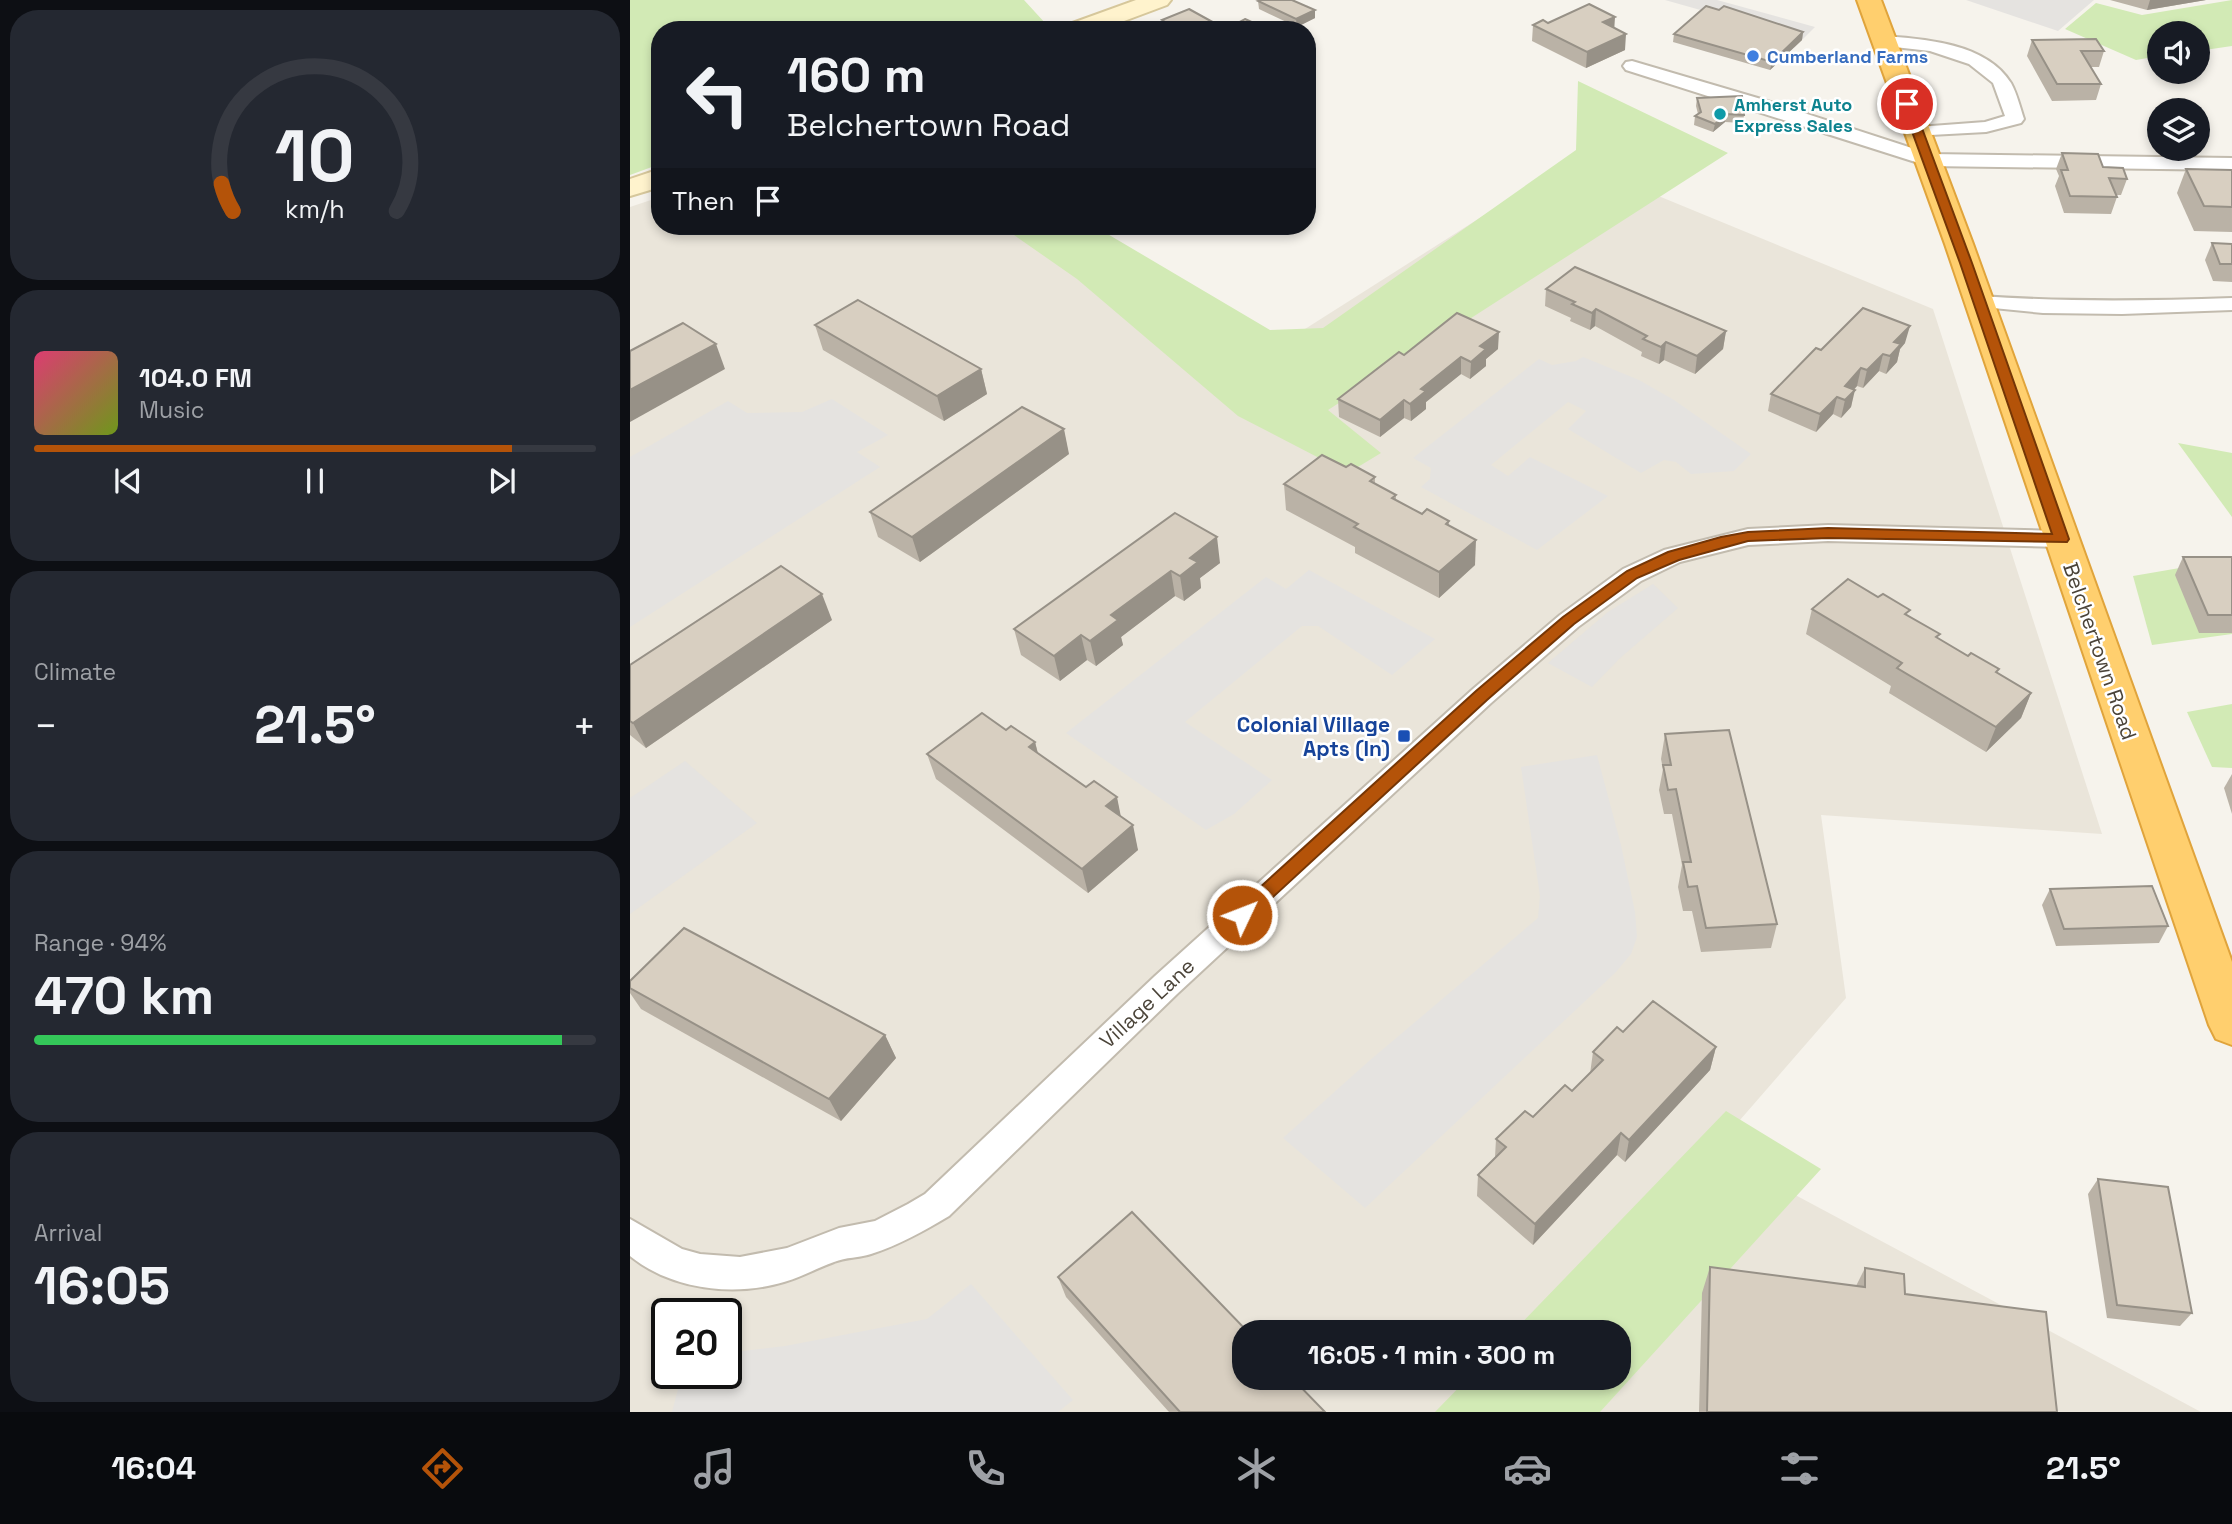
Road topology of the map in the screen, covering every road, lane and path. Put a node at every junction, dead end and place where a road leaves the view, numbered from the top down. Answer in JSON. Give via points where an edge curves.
{"nodes":[{"id":1,"x":1159,"y":0,"type":"edge"},
{"id":2,"x":1868,"y":0,"type":"edge"},
{"id":3,"x":1101,"y":21,"type":"edge"},
{"id":4,"x":1883,"y":41,"type":"junction"},
{"id":5,"x":1632,"y":66,"type":"dead end"},
{"id":6,"x":1918,"y":132,"type":"junction"},
{"id":7,"x":1928,"y":160,"type":"junction"},
{"id":8,"x":2232,"y":164,"type":"edge"},
{"id":9,"x":651,"y":180,"type":"edge"},
{"id":10,"x":630,"y":188,"type":"edge"},
{"id":11,"x":1980,"y":302,"type":"junction"},
{"id":12,"x":2232,"y":304,"type":"edge"},
{"id":13,"x":2062,"y":539,"type":"junction"},
{"id":14,"x":2232,"y":1025,"type":"edge"},
{"id":15,"x":630,"y":1235,"type":"edge"}],
"edges":[{"from":1,"to":3,"type":"main road"},
{"from":2,"to":4,"type":"highway","name":"Belchertown Road"},
{"from":4,"to":6,"type":"highway","name":"Belchertown Road"},
{"from":4,"to":6,"type":"lane","via":[[1924,43],[1976,60],[2000,80],[2015,119],[1986,127]]},
{"from":5,"to":7,"type":"lane"},
{"from":6,"to":7,"type":"highway","name":"Belchertown Road"},
{"from":7,"to":8,"type":"lane"},
{"from":7,"to":11,"type":"highway","name":"Belchertown Road"},
{"from":9,"to":10,"type":"main road"},
{"from":11,"to":12,"type":"lane","via":[[2122,308]]},
{"from":11,"to":13,"type":"highway","name":"Belchertown Road"},
{"from":13,"to":14,"type":"highway","name":"Belchertown Road"},
{"from":13,"to":15,"type":"lane","name":"Village Lane","via":[[1828,533],[1748,537],[1673,556],[1632,575],[1569,621],[1461,714],[937,1205],[865,1240],[839,1244],[778,1268],[735,1273],[704,1272],[676,1264]]}]}
